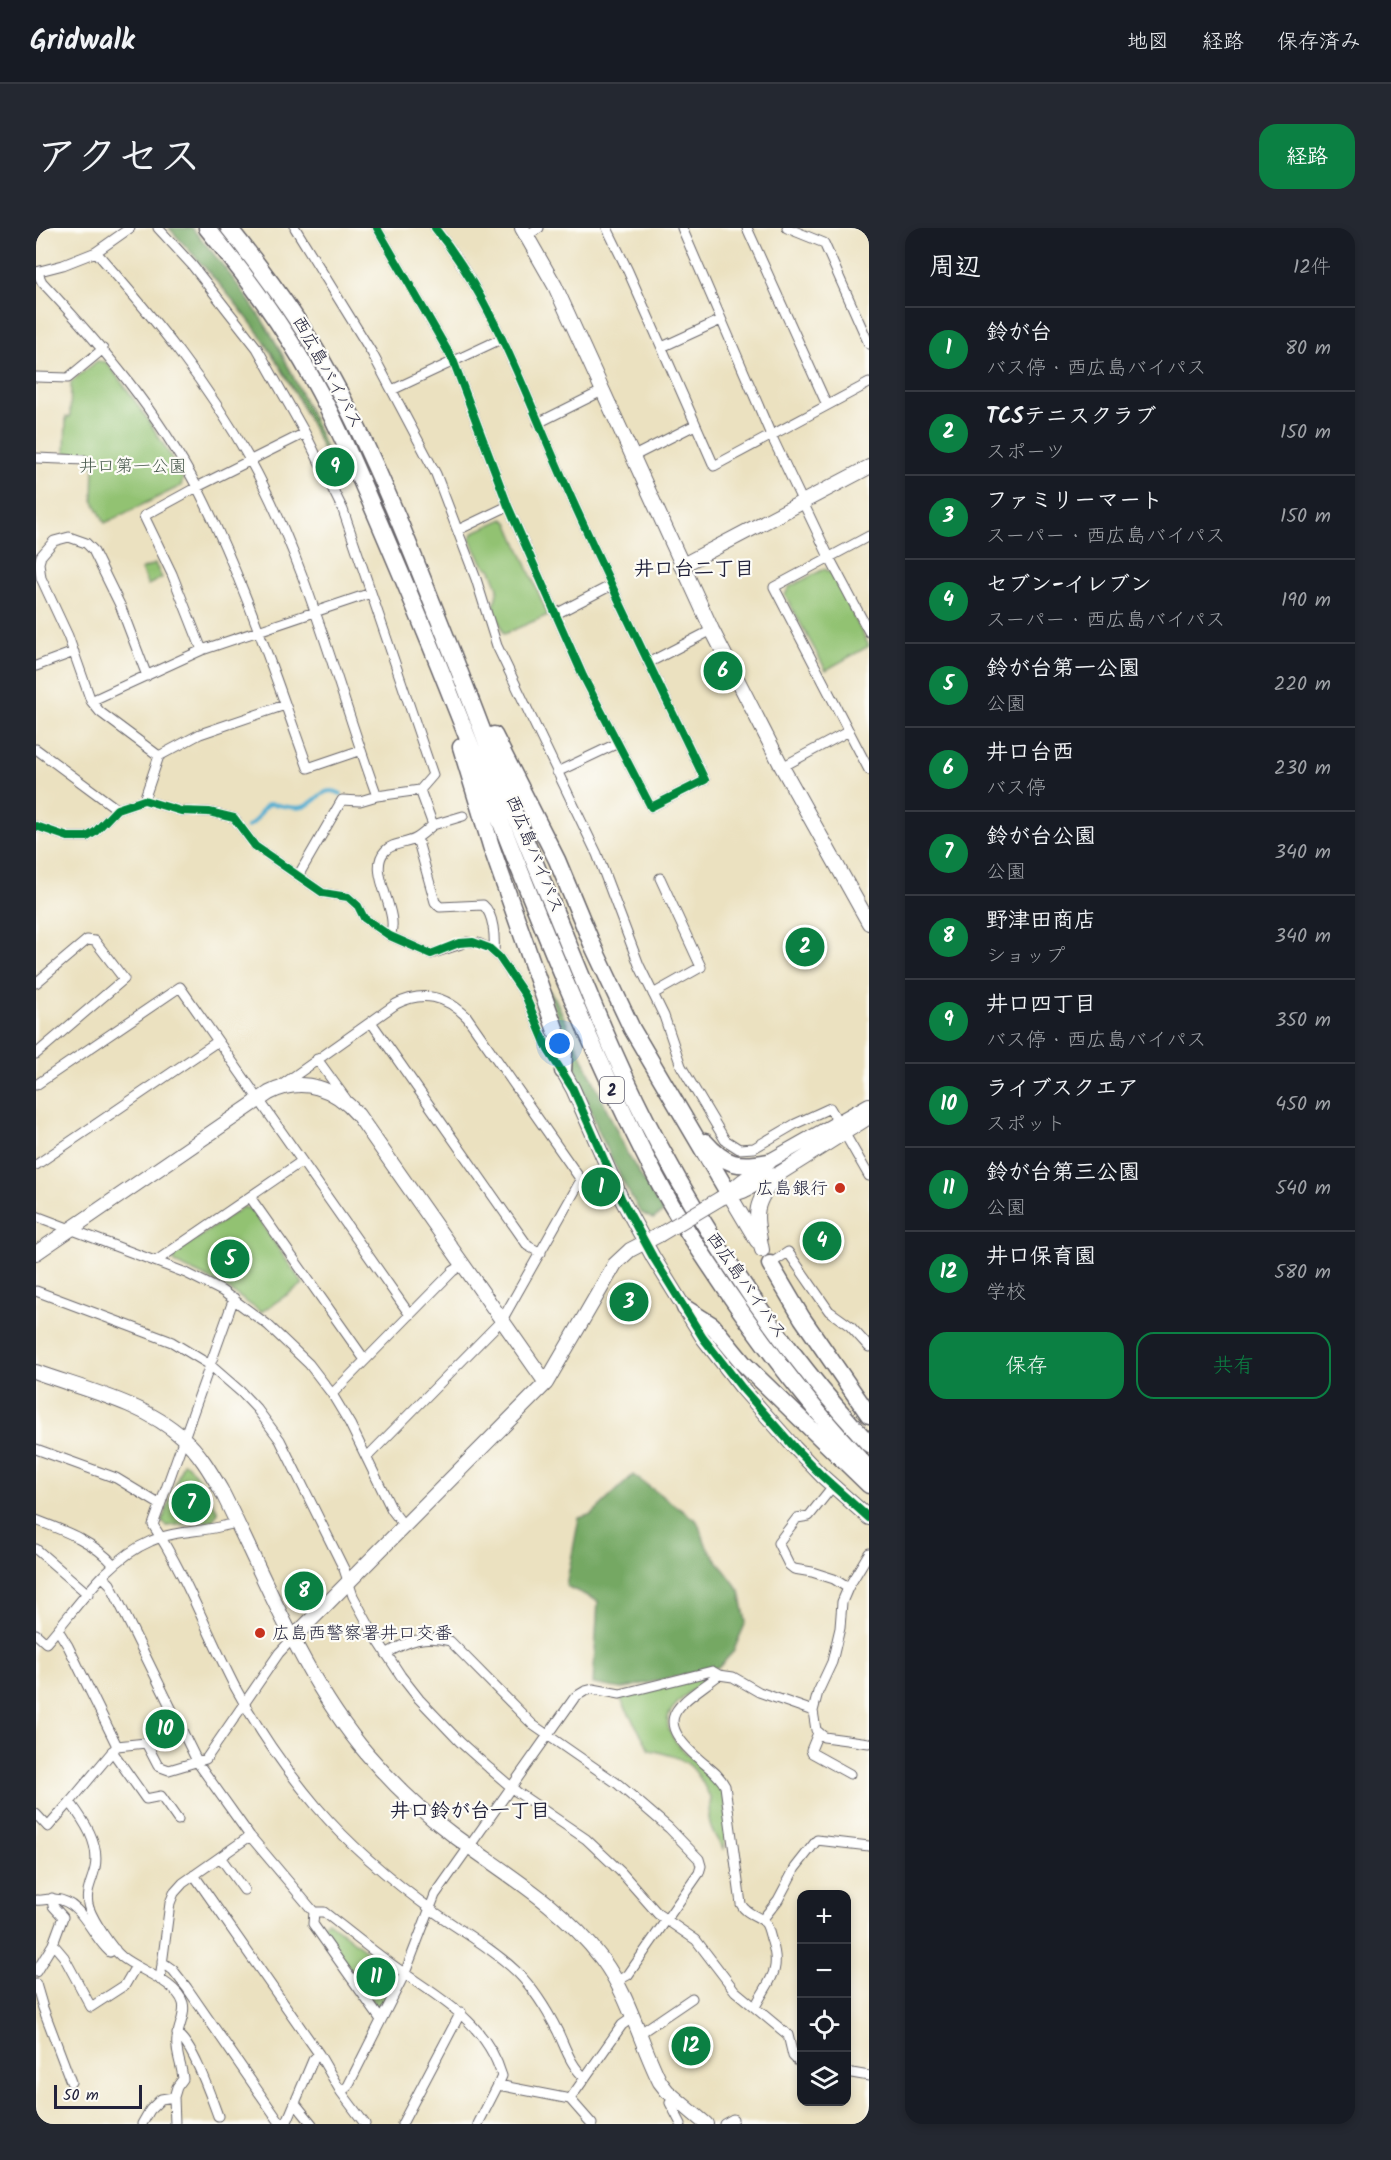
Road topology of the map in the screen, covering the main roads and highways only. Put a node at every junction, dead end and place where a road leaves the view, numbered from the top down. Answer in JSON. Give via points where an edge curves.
{"nodes":[{"id":1,"x":207,"y":228,"type":"edge"},
{"id":2,"x":229,"y":228,"type":"edge"},
{"id":3,"x":438,"y":663,"type":"junction"},
{"id":4,"x":458,"y":665,"type":"junction"},
{"id":5,"x":563,"y":1071,"type":"road end"},
{"id":6,"x":682,"y":1113,"type":"junction"},
{"id":7,"x":772,"y":1168,"type":"road end"},
{"id":8,"x":725,"y":1196,"type":"road end"},
{"id":9,"x":766,"y":1257,"type":"road end"},
{"id":10,"x":685,"y":1308,"type":"road end"},
{"id":11,"x":869,"y":1415,"type":"edge"},
{"id":12,"x":869,"y":1444,"type":"edge"},
{"id":13,"x":869,"y":1469,"type":"edge"},
{"id":14,"x":869,"y":1485,"type":"edge"}],
"edges":[{"from":1,"to":3,"type":"highway","name":"西広島バイパス","number":"2","via":[[280,324],[312,378],[341,434]]},
{"from":2,"to":4,"type":"highway","name":"西広島バイパス","number":"2","via":[[293,314],[332,378],[383,482]]},
{"from":3,"to":5,"type":"highway","via":[[491,846],[564,1054]]},
{"from":3,"to":13,"type":"highway","name":"西広島バイパス","number":"2","via":[[605,1075],[657,1179],[692,1240],[762,1342]]},
{"from":4,"to":6,"type":"highway","via":[[557,860],[632,1029]]},
{"from":4,"to":12,"type":"highway","name":"西広島バイパス","number":"2","via":[[594,1007],[658,1142],[750,1295],[801,1364]]},
{"from":6,"to":7,"type":"highway","via":[[724,1160]]},
{"from":6,"to":8,"type":"highway"},
{"from":9,"to":11,"type":"highway","via":[[802,1318]]},
{"from":10,"to":14,"type":"highway","via":[[711,1325],[744,1364]]}]}
